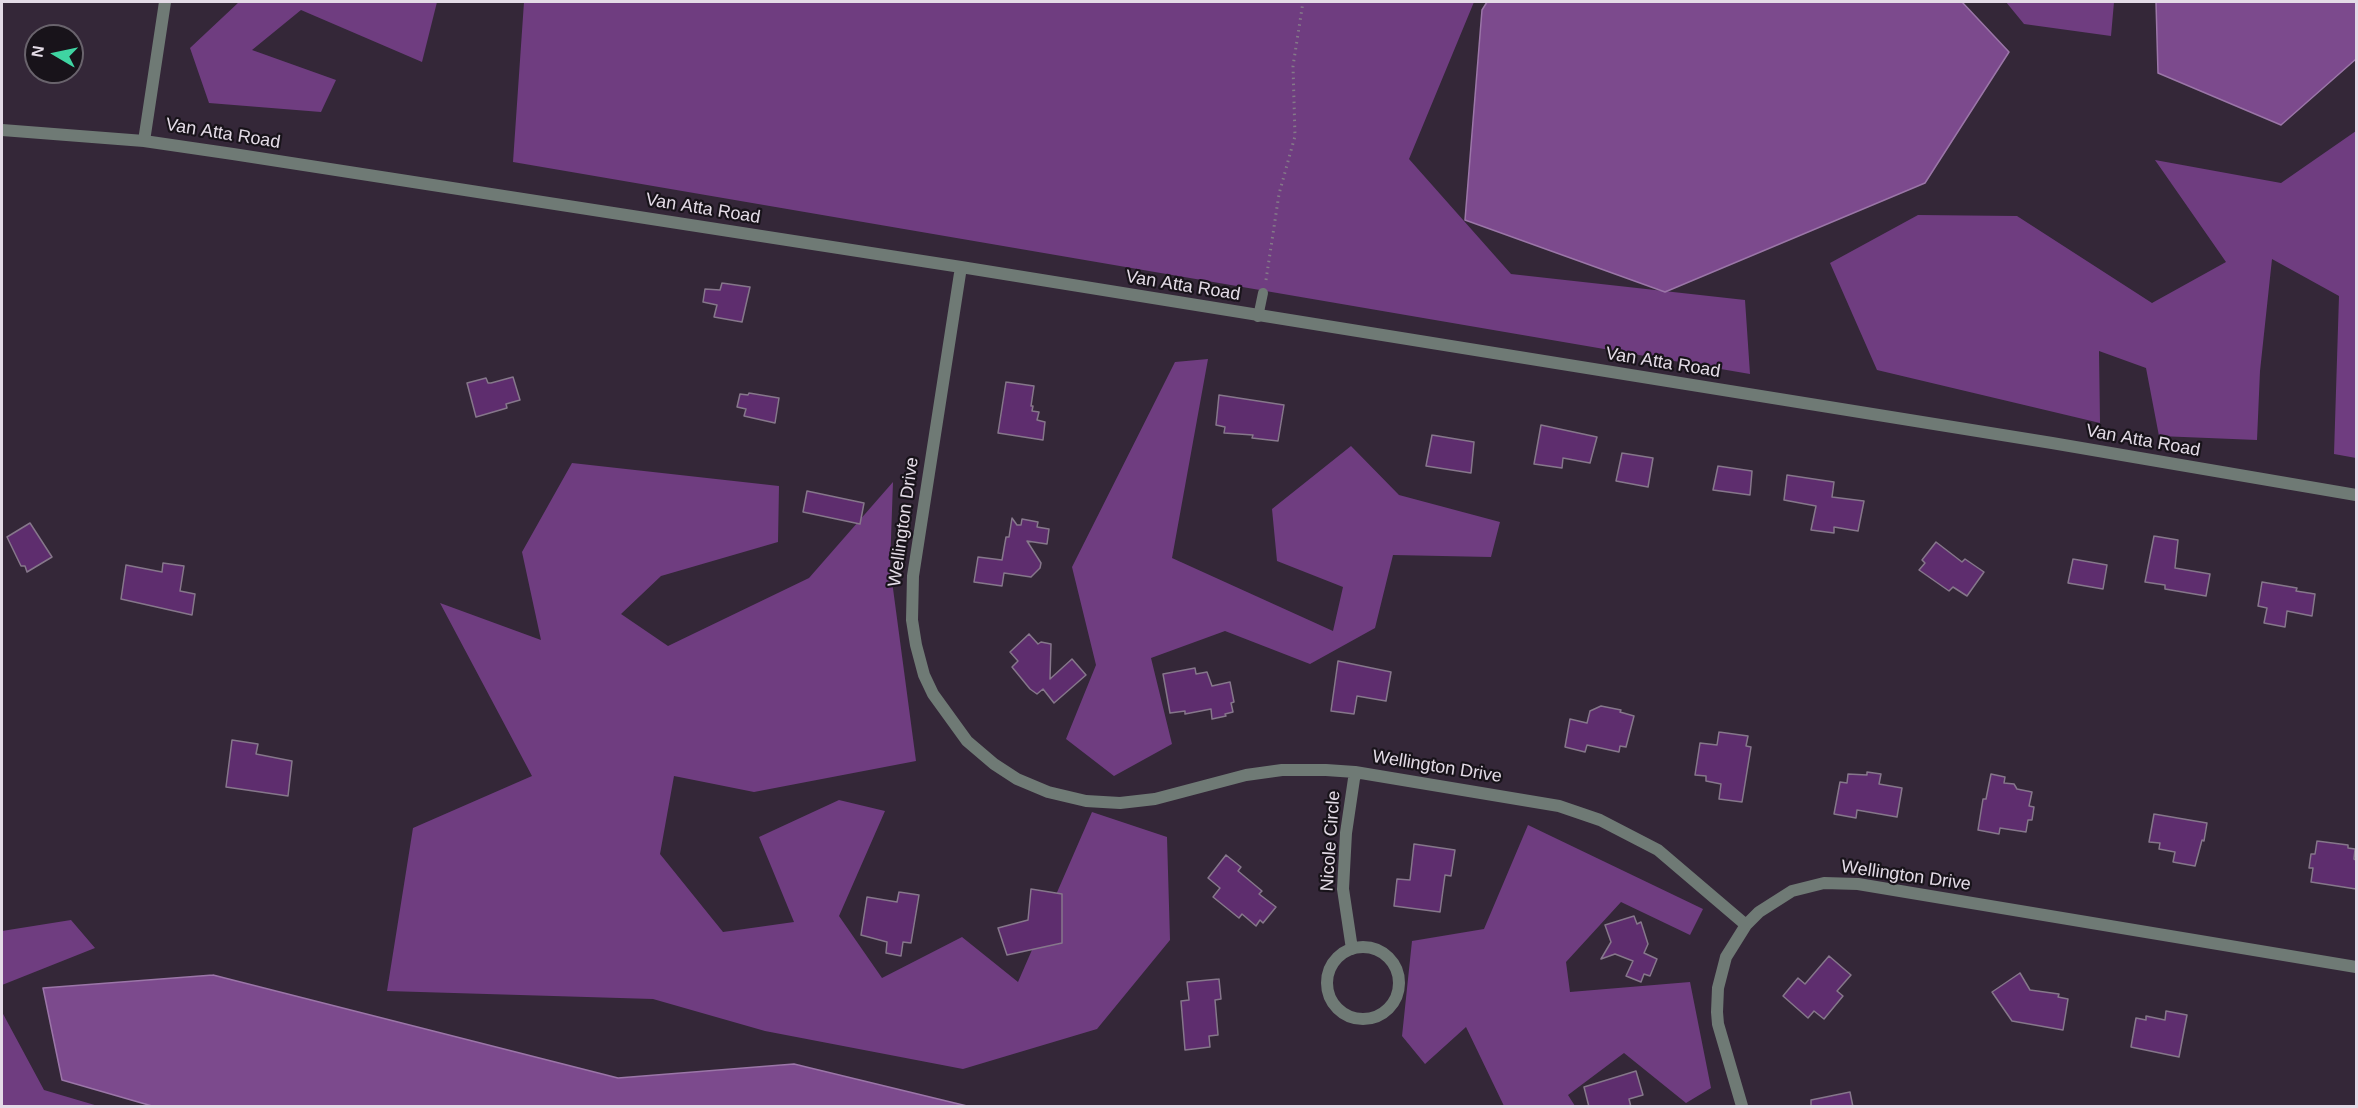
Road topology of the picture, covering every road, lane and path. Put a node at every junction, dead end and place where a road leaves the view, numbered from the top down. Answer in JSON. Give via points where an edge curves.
{"nodes":[{"id":1,"x":165,"y":2,"type":"edge"},
{"id":2,"x":1303,"y":2,"type":"edge"},
{"id":3,"x":2,"y":130,"type":"edge"},
{"id":4,"x":144,"y":141,"type":"junction"},
{"id":5,"x":961,"y":267,"type":"junction"},
{"id":6,"x":1263,"y":293,"type":"joint"},
{"id":7,"x":1258,"y":317,"type":"junction"},
{"id":8,"x":2356,"y":495,"type":"edge"},
{"id":9,"x":1355,"y":772,"type":"junction"},
{"id":10,"x":1746,"y":925,"type":"junction"},
{"id":11,"x":1352,"y":949,"type":"junction"},
{"id":12,"x":2356,"y":967,"type":"edge"},
{"id":13,"x":1742,"y":1107,"type":"edge"}],
"edges":[{"from":1,"to":4,"type":"street"},
{"from":2,"to":6,"type":"path","via":[[1293,66],[1295,136],[1279,194]]},
{"from":3,"to":4,"type":"street","name":"Van Atta Road"},
{"from":4,"to":5,"type":"street","name":"Van Atta Road"},
{"from":5,"to":7,"type":"street","name":"Van Atta Road"},
{"from":5,"to":9,"type":"street","name":"Wellington Drive","via":[[912,598],[916,645],[924,675],[967,741],[1017,779],[1086,801],[1139,802],[1282,770]]},
{"from":6,"to":7,"type":"lane"},
{"from":7,"to":8,"type":"street","name":"Van Atta Road"},
{"from":9,"to":10,"type":"street","name":"Wellington Drive","via":[[1534,801],[1600,820],[1658,850]]},
{"from":9,"to":11,"type":"street","name":"Nicole Circle","via":[[1343,889]]},
{"from":10,"to":12,"type":"street","name":"Wellington Drive","via":[[1792,891],[1824,883],[1858,884]]},
{"from":10,"to":13,"type":"street","via":[[1726,957],[1717,1000],[1718,1024]]},
{"from":11,"to":11,"type":"street","via":[[1333,962],[1327,989],[1342,1013],[1368,1019],[1392,1005],[1399,977],[1384,954],[1366,947]]}]}
